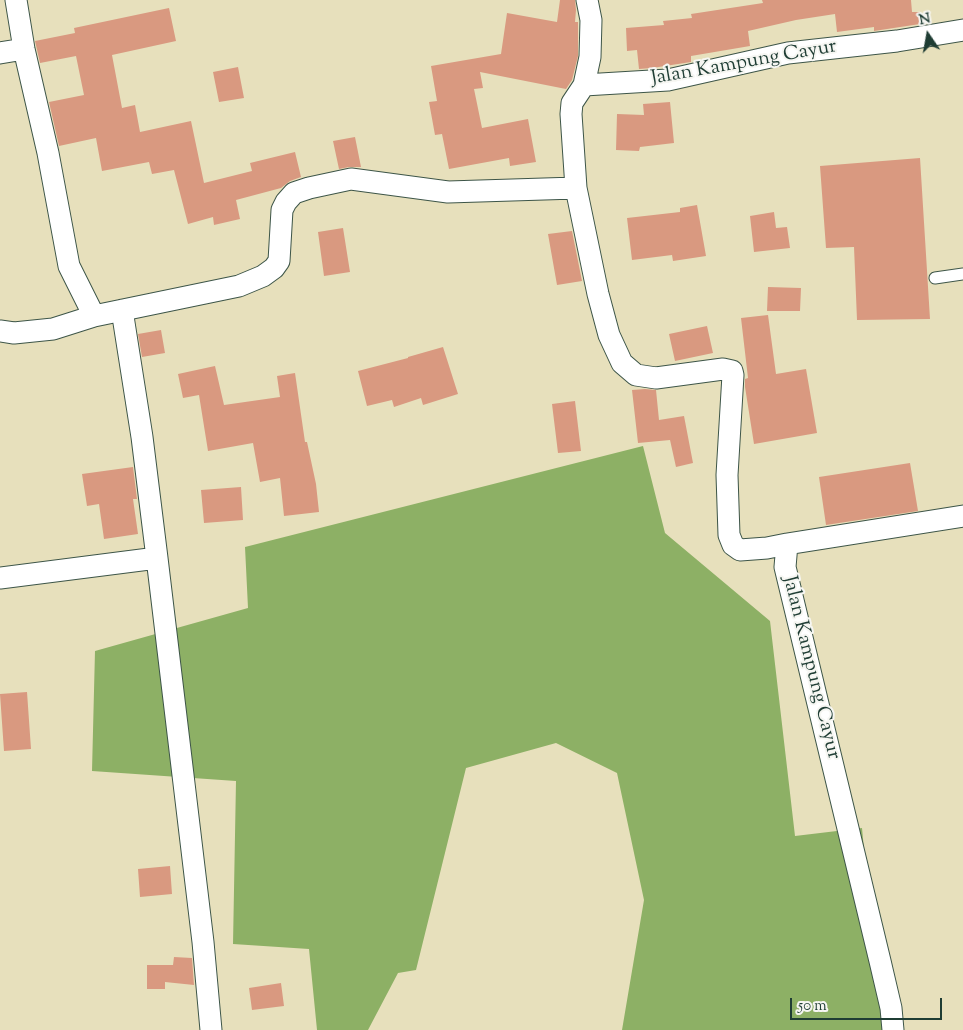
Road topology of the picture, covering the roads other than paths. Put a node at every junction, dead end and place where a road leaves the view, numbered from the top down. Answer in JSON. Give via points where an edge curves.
{"nodes":[{"id":1,"x":16,"y":0,"type":"edge"},
{"id":2,"x":587,"y":0,"type":"edge"},
{"id":3,"x":963,"y":30,"type":"edge"},
{"id":4,"x":24,"y":49,"type":"junction"},
{"id":5,"x":0,"y":54,"type":"edge"},
{"id":6,"x":584,"y":85,"type":"junction"},
{"id":7,"x":576,"y":188,"type":"junction"},
{"id":8,"x":963,"y":274,"type":"edge"},
{"id":9,"x":935,"y":278,"type":"dead end"},
{"id":10,"x":122,"y":310,"type":"junction"},
{"id":11,"x":94,"y":316,"type":"junction"},
{"id":12,"x":0,"y":331,"type":"edge"},
{"id":13,"x":963,"y":516,"type":"edge"},
{"id":14,"x":787,"y":544,"type":"junction"},
{"id":15,"x":157,"y":558,"type":"junction"},
{"id":16,"x":0,"y":578,"type":"edge"},
{"id":17,"x":211,"y":1030,"type":"edge"},
{"id":18,"x":893,"y":1030,"type":"edge"}],
"edges":[{"from":1,"to":4,"type":"street"},
{"from":2,"to":6,"type":"street","via":[[591,20],[590,57]]},
{"from":3,"to":6,"type":"street","name":"Jalan Kampung Cayur","via":[[788,53],[668,80]]},
{"from":4,"to":5,"type":"street"},
{"from":4,"to":11,"type":"street","via":[[69,266]]},
{"from":6,"to":7,"type":"street","via":[[572,103],[571,114]]},
{"from":7,"to":10,"type":"street","via":[[448,192],[351,179],[309,188],[294,193],[286,202],[282,210],[280,254],[274,268],[263,276],[239,286]]},
{"from":7,"to":14,"type":"street","via":[[598,294],[609,335],[622,363],[636,375],[656,378],[723,369],[732,371],[727,475],[729,535],[733,545],[740,550]]},
{"from":8,"to":9,"type":"lane"},
{"from":10,"to":11,"type":"street"},
{"from":10,"to":15,"type":"street"},
{"from":11,"to":12,"type":"street","via":[[53,329],[14,333]]},
{"from":13,"to":14,"type":"street"},
{"from":14,"to":18,"type":"street","name":"Jalan Kampung Cayur","via":[[785,567],[891,1008]]},
{"from":15,"to":16,"type":"street"},
{"from":15,"to":17,"type":"street"}]}
